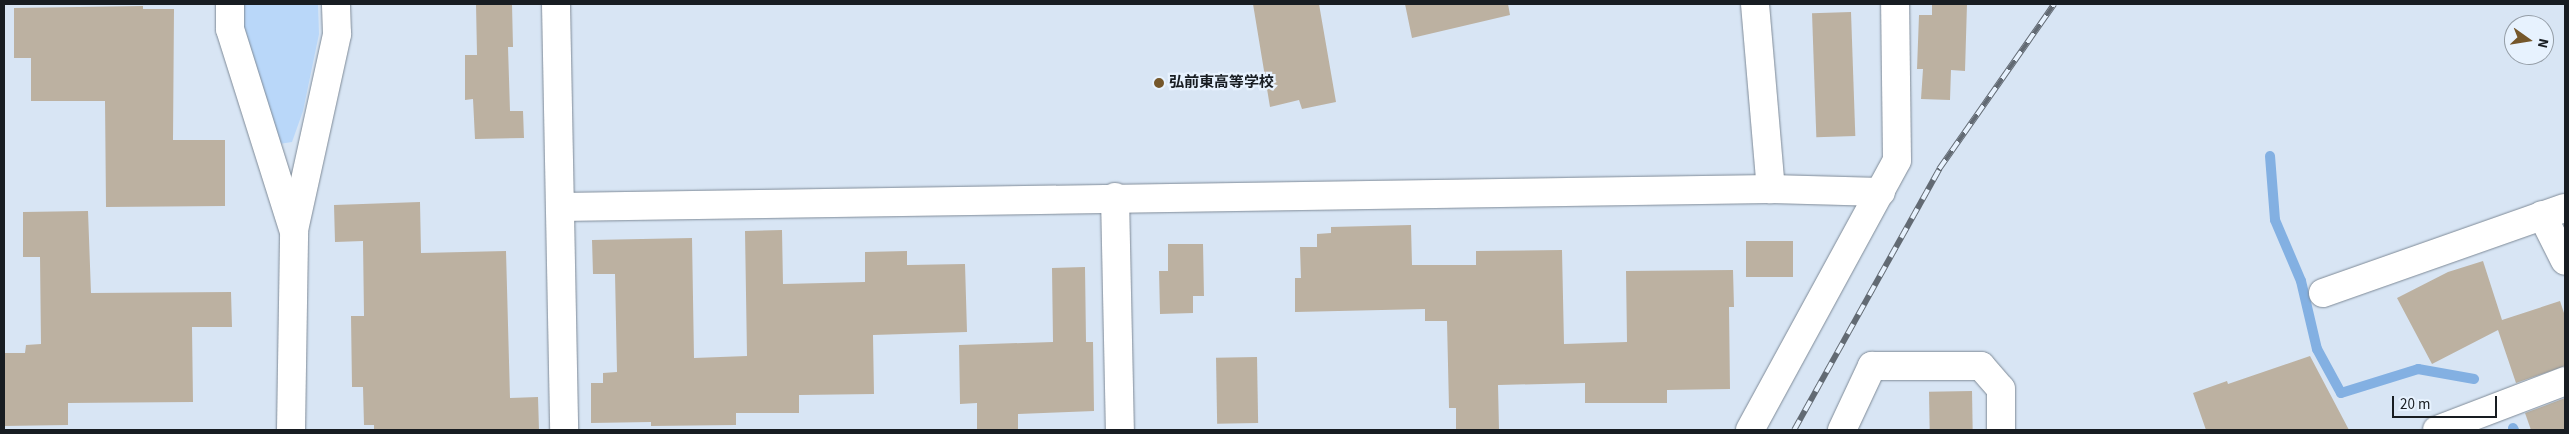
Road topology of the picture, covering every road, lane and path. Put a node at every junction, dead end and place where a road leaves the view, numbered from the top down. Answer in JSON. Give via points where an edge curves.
{"nodes":[{"id":1,"x":230,"y":4,"type":"edge"},
{"id":2,"x":336,"y":4,"type":"edge"},
{"id":3,"x":556,"y":4,"type":"edge"},
{"id":4,"x":1755,"y":4,"type":"edge"},
{"id":5,"x":1895,"y":4,"type":"edge"},
{"id":6,"x":1771,"y":189,"type":"junction"},
{"id":7,"x":1881,"y":192,"type":"junction"},
{"id":8,"x":1115,"y":197,"type":"junction"},
{"id":9,"x":560,"y":207,"type":"junction"},
{"id":10,"x":2554,"y":212,"type":"edge"},
{"id":11,"x":294,"y":232,"type":"junction"},
{"id":12,"x":2565,"y":261,"type":"edge"},
{"id":13,"x":2323,"y":293,"type":"dead end"},
{"id":14,"x":2565,"y":381,"type":"edge"},
{"id":15,"x":291,"y":430,"type":"edge"},
{"id":16,"x":564,"y":430,"type":"edge"},
{"id":17,"x":1120,"y":430,"type":"edge"},
{"id":18,"x":1750,"y":430,"type":"edge"},
{"id":19,"x":1842,"y":430,"type":"edge"},
{"id":20,"x":2001,"y":430,"type":"edge"},
{"id":21,"x":2437,"y":430,"type":"edge"}],
"edges":[{"from":1,"to":11,"type":"street","via":[[230,29]]},
{"from":2,"to":11,"type":"street","via":[[337,34]]},
{"from":3,"to":9,"type":"street"},
{"from":4,"to":6,"type":"street"},
{"from":5,"to":7,"type":"street","via":[[1897,160]]},
{"from":6,"to":7,"type":"street"},
{"from":6,"to":8,"type":"street"},
{"from":7,"to":18,"type":"street"},
{"from":8,"to":9,"type":"street"},
{"from":8,"to":17,"type":"street"},
{"from":9,"to":16,"type":"street"},
{"from":10,"to":12,"type":"street"},
{"from":10,"to":13,"type":"street"},
{"from":11,"to":15,"type":"street"},
{"from":14,"to":21,"type":"street"},
{"from":19,"to":20,"type":"street","via":[[1872,366],[1980,366],[2000,389]]}]}
